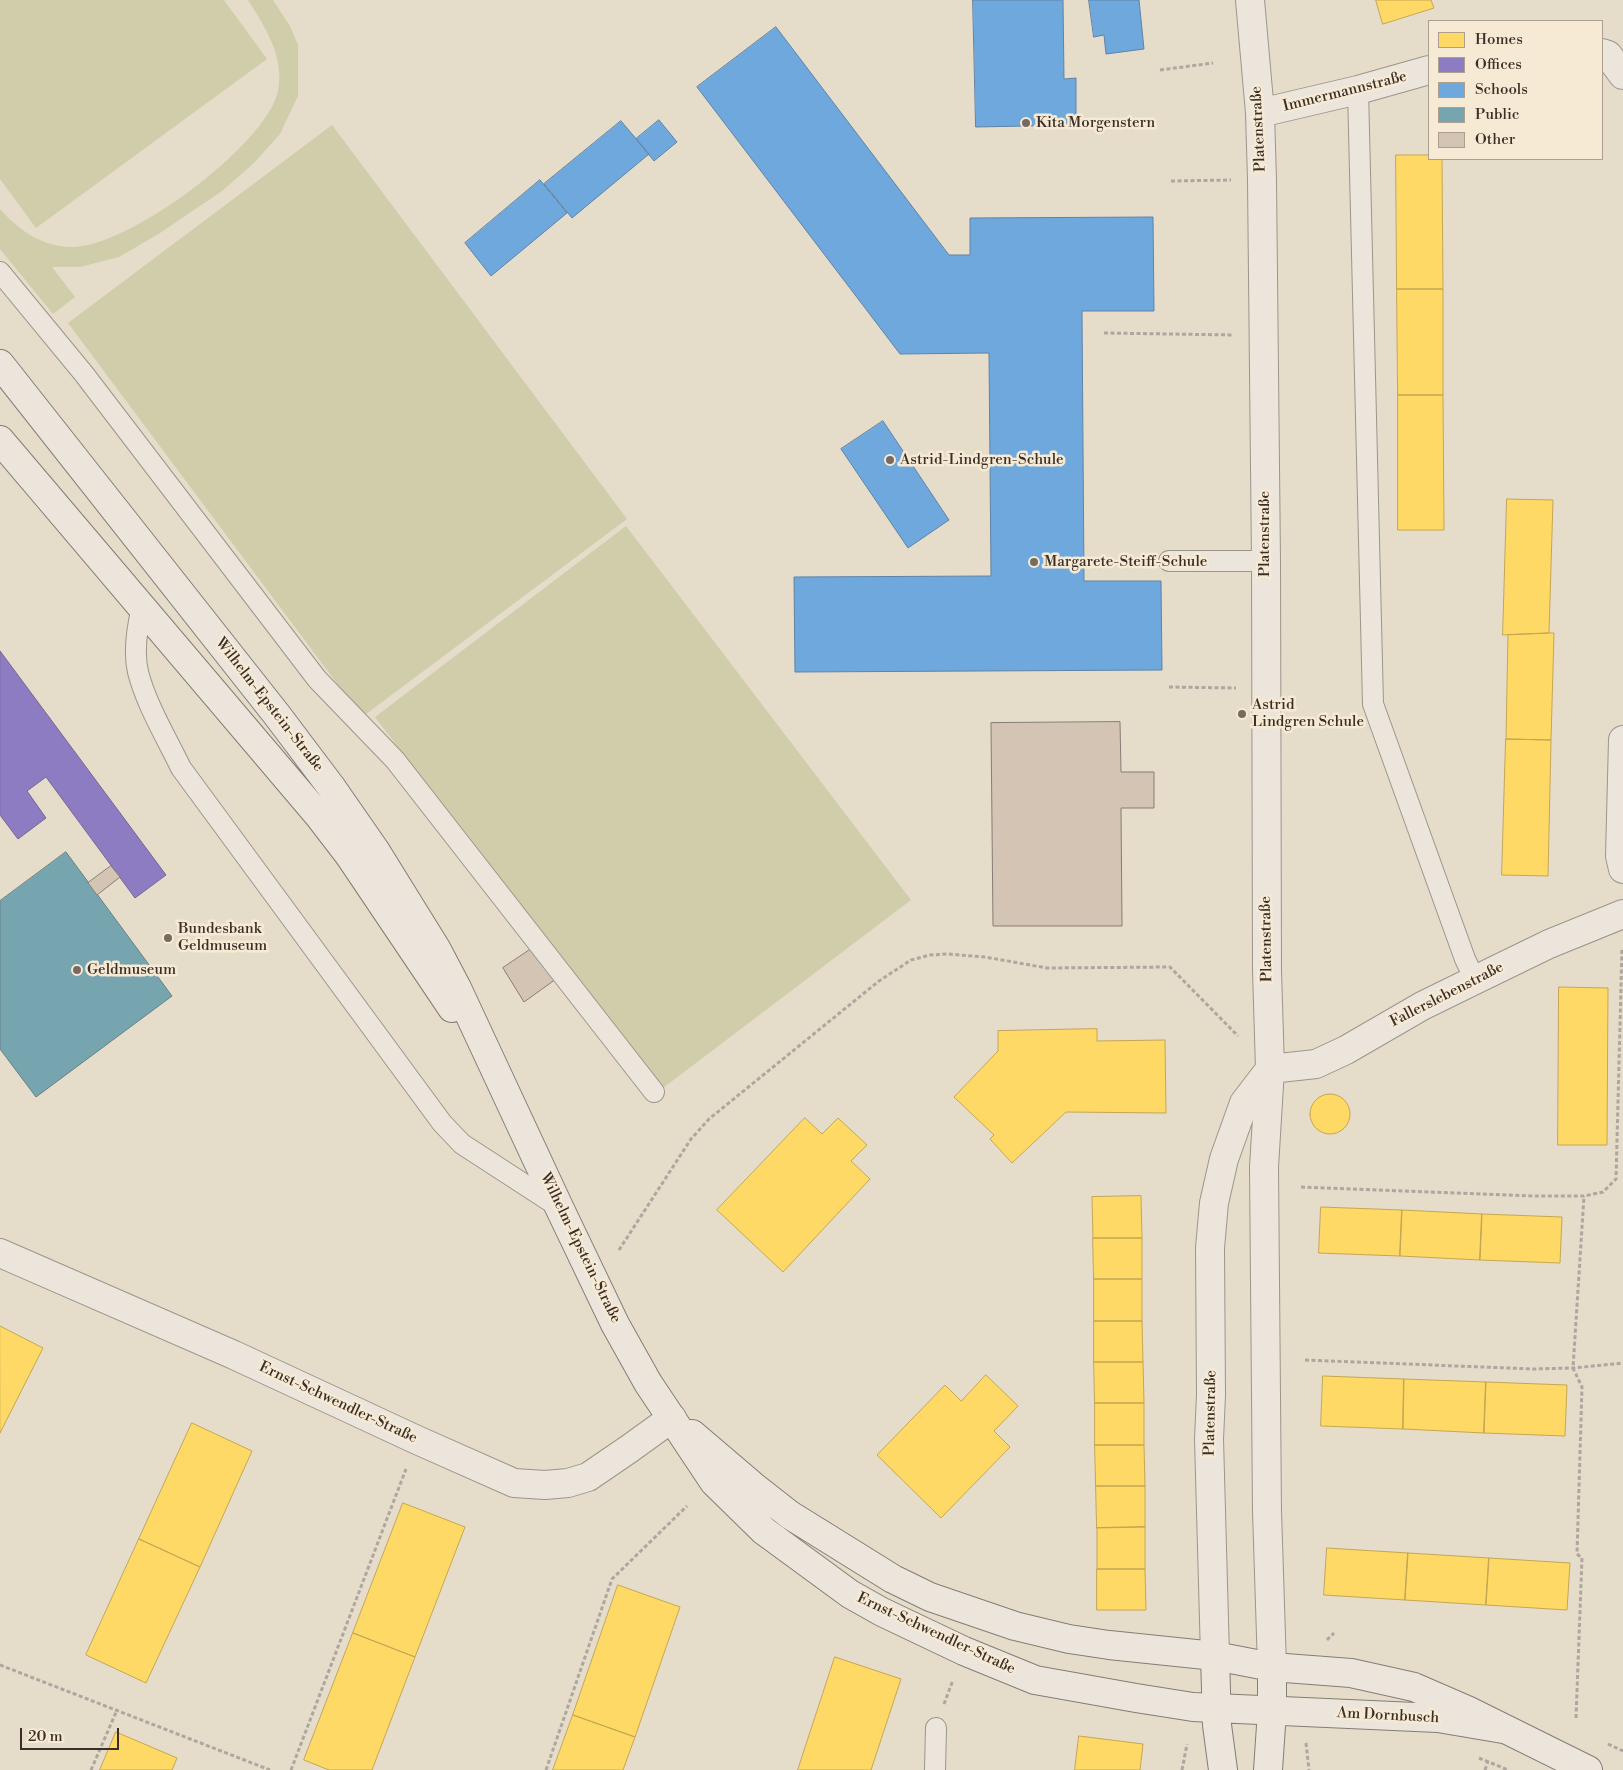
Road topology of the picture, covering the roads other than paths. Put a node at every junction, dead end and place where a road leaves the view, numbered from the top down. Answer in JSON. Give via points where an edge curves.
{"nodes":[{"id":1,"x":1250,"y":0,"type":"edge"},
{"id":2,"x":1603,"y":54,"type":"edge"},
{"id":3,"x":1428,"y":70,"type":"edge"},
{"id":4,"x":1623,"y":75,"type":"edge"},
{"id":5,"x":1358,"y":90,"type":"junction"},
{"id":6,"x":1260,"y":113,"type":"junction"},
{"id":7,"x":0,"y":272,"type":"edge"},
{"id":8,"x":0,"y":364,"type":"edge"},
{"id":9,"x":0,"y":440,"type":"edge"},
{"id":10,"x":1169,"y":560,"type":"dead end"},
{"id":11,"x":1266,"y":561,"type":"junction"},
{"id":12,"x":142,"y":607,"type":"junction"},
{"id":13,"x":1623,"y":740,"type":"edge"},
{"id":14,"x":1623,"y":869,"type":"edge"},
{"id":15,"x":1623,"y":914,"type":"edge"},
{"id":16,"x":1475,"y":980,"type":"junction"},
{"id":17,"x":1270,"y":1069,"type":"junction"},
{"id":18,"x":496,"y":1074,"type":"junction"},
{"id":19,"x":654,"y":1092,"type":"dead end"},
{"id":20,"x":558,"y":1207,"type":"junction"},
{"id":21,"x":0,"y":1253,"type":"edge"},
{"id":22,"x":672,"y":1418,"type":"junction"},
{"id":23,"x":1215,"y":1656,"type":"junction"},
{"id":24,"x":1272,"y":1667,"type":"junction"},
{"id":25,"x":1216,"y":1708,"type":"junction"},
{"id":26,"x":1272,"y":1711,"type":"junction"},
{"id":27,"x":936,"y":1728,"type":"road end"},
{"id":28,"x":1503,"y":1729,"type":"junction"},
{"id":29,"x":935,"y":1770,"type":"edge"},
{"id":30,"x":1223,"y":1770,"type":"edge"},
{"id":31,"x":1268,"y":1770,"type":"edge"},
{"id":32,"x":1588,"y":1770,"type":"edge"}],
"edges":[{"from":1,"to":6,"type":"main road","name":"Platenstraße"},
{"from":2,"to":4,"type":"main road"},
{"from":3,"to":5,"type":"main road","name":"Immermannstraße"},
{"from":5,"to":6,"type":"main road","name":"Immermannstraße"},
{"from":5,"to":16,"type":"lane","via":[[1373,704]]},
{"from":6,"to":11,"type":"main road","name":"Platenstraße"},
{"from":7,"to":19,"type":"lane","via":[[84,374],[318,679],[394,760]]},
{"from":8,"to":18,"type":"main road","name":"Wilhelm-Epstein-Straße","via":[[332,788],[437,950]]},
{"from":9,"to":12,"type":"main road","name":"Wilhelm-Epstein-Straße"},
{"from":10,"to":11,"type":"lane"},
{"from":11,"to":17,"type":"main road","name":"Platenstraße"},
{"from":12,"to":18,"type":"main road","name":"Wilhelm-Epstein-Straße","via":[[320,816]]},
{"from":12,"to":20,"type":"lane","via":[[136,645],[138,673],[181,768],[442,1123],[462,1144]]},
{"from":13,"to":14,"type":"main road","via":[[1620,856]]},
{"from":15,"to":16,"type":"main road","name":"Fallerslebenstraße","via":[[1549,944]]},
{"from":16,"to":17,"type":"main road","name":"Fallerslebenstraße","via":[[1316,1064]]},
{"from":17,"to":23,"type":"main road","name":"Platenstraße","via":[[1244,1104],[1224,1159],[1210,1248],[1209,1439]]},
{"from":17,"to":24,"type":"main road","name":"Platenstraße","via":[[1264,1176],[1267,1520]]},
{"from":18,"to":20,"type":"main road","name":"Wilhelm-Epstein-Straße"},
{"from":20,"to":22,"type":"main road","name":"Wilhelm-Epstein-Straße","via":[[615,1324]]},
{"from":21,"to":22,"type":"main road","name":"Ernst-Schwendler-Straße","via":[[514,1483],[545,1485],[588,1477]]},
{"from":22,"to":23,"type":"main road","name":"Ernst-Schwendler-Straße","via":[[790,1514],[893,1580],[930,1597],[1015,1626],[1070,1639]]},
{"from":22,"to":25,"type":"main road","name":"Ernst-Schwendler-Straße","via":[[714,1482],[764,1531],[850,1594],[882,1612],[1035,1680]]},
{"from":23,"to":24,"type":"main road","name":"Ernst-Schwendler-Straße"},
{"from":23,"to":25,"type":"main road","name":"Platenstraße"},
{"from":24,"to":26,"type":"main road","name":"Platenstraße"},
{"from":24,"to":28,"type":"main road","name":"Am Dornbusch","via":[[1351,1673],[1414,1688]]},
{"from":25,"to":26,"type":"main road","name":"Ernst-Schwendler-Straße"},
{"from":25,"to":30,"type":"main road","name":"Platenstraße"},
{"from":26,"to":28,"type":"main road","name":"Am Dornbusch","via":[[1438,1718]]},
{"from":26,"to":31,"type":"main road","name":"Platenstraße"},
{"from":27,"to":29,"type":"lane"},
{"from":28,"to":32,"type":"main road","name":"Am Dornbusch"}]}
